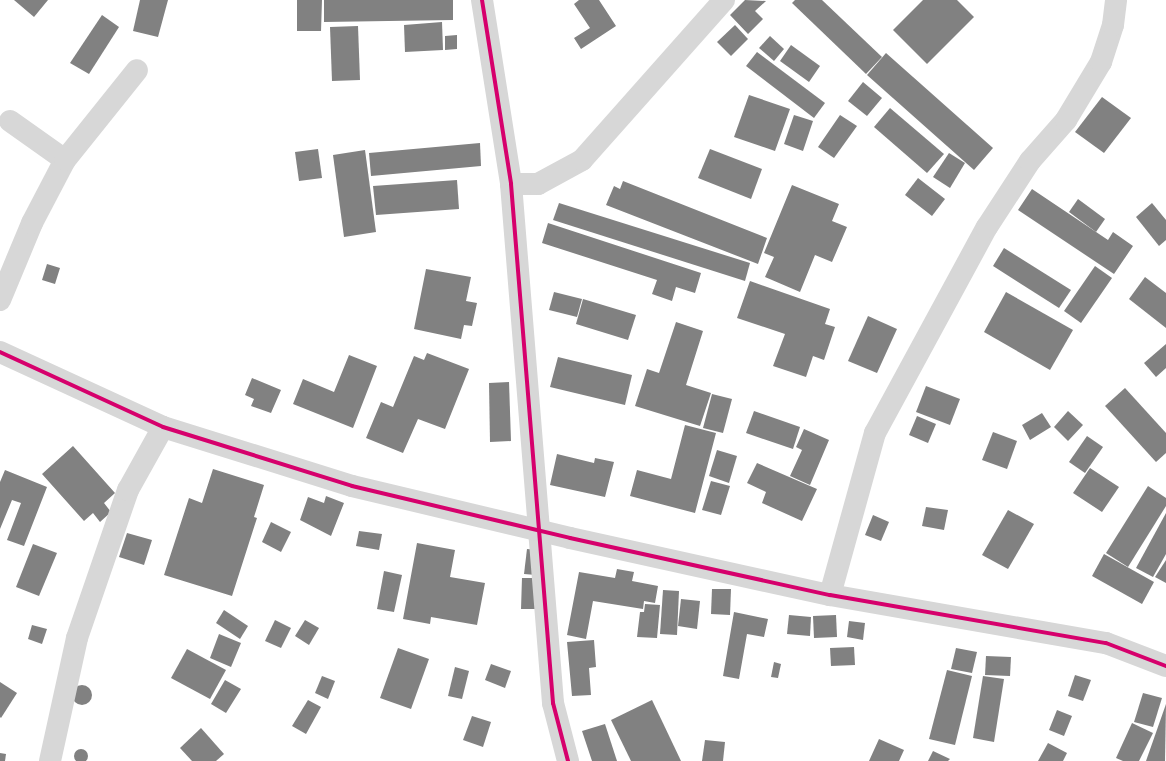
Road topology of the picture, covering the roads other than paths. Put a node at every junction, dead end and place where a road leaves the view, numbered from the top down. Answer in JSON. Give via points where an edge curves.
{"nodes":[{"id":1,"x":482,"y":0,"type":"edge"},
{"id":2,"x":724,"y":0,"type":"edge"},
{"id":3,"x":1116,"y":0,"type":"edge"},
{"id":4,"x":137,"y":70,"type":"dead end"},
{"id":5,"x":10,"y":121,"type":"dead end"},
{"id":6,"x":65,"y":160,"type":"junction"},
{"id":7,"x":511,"y":184,"type":"junction"},
{"id":8,"x":0,"y":300,"type":"edge"},
{"id":9,"x":0,"y":352,"type":"edge"},
{"id":10,"x":163,"y":427,"type":"junction"},
{"id":11,"x":538,"y":530,"type":"junction"},
{"id":12,"x":830,"y":595,"type":"junction"},
{"id":13,"x":1166,"y":666,"type":"edge"},
{"id":14,"x":50,"y":761,"type":"edge"},
{"id":15,"x":568,"y":761,"type":"edge"}],
"edges":[{"from":1,"to":7,"type":"street"},
{"from":2,"to":7,"type":"street","via":[[582,160],[538,184]]},
{"from":3,"to":12,"type":"street","via":[[1113,25],[1101,62],[1066,120],[1030,161],[987,227],[876,433]]},
{"from":4,"to":6,"type":"street"},
{"from":5,"to":6,"type":"street"},
{"from":6,"to":8,"type":"street","via":[[32,223]]},
{"from":7,"to":11,"type":"street"},
{"from":9,"to":10,"type":"street"},
{"from":10,"to":11,"type":"street","via":[[352,486]]},
{"from":10,"to":14,"type":"street","via":[[128,490],[77,638]]},
{"from":11,"to":12,"type":"street"},
{"from":11,"to":15,"type":"street","via":[[552,657],[553,703]]},
{"from":12,"to":13,"type":"street","via":[[1106,643]]}]}
